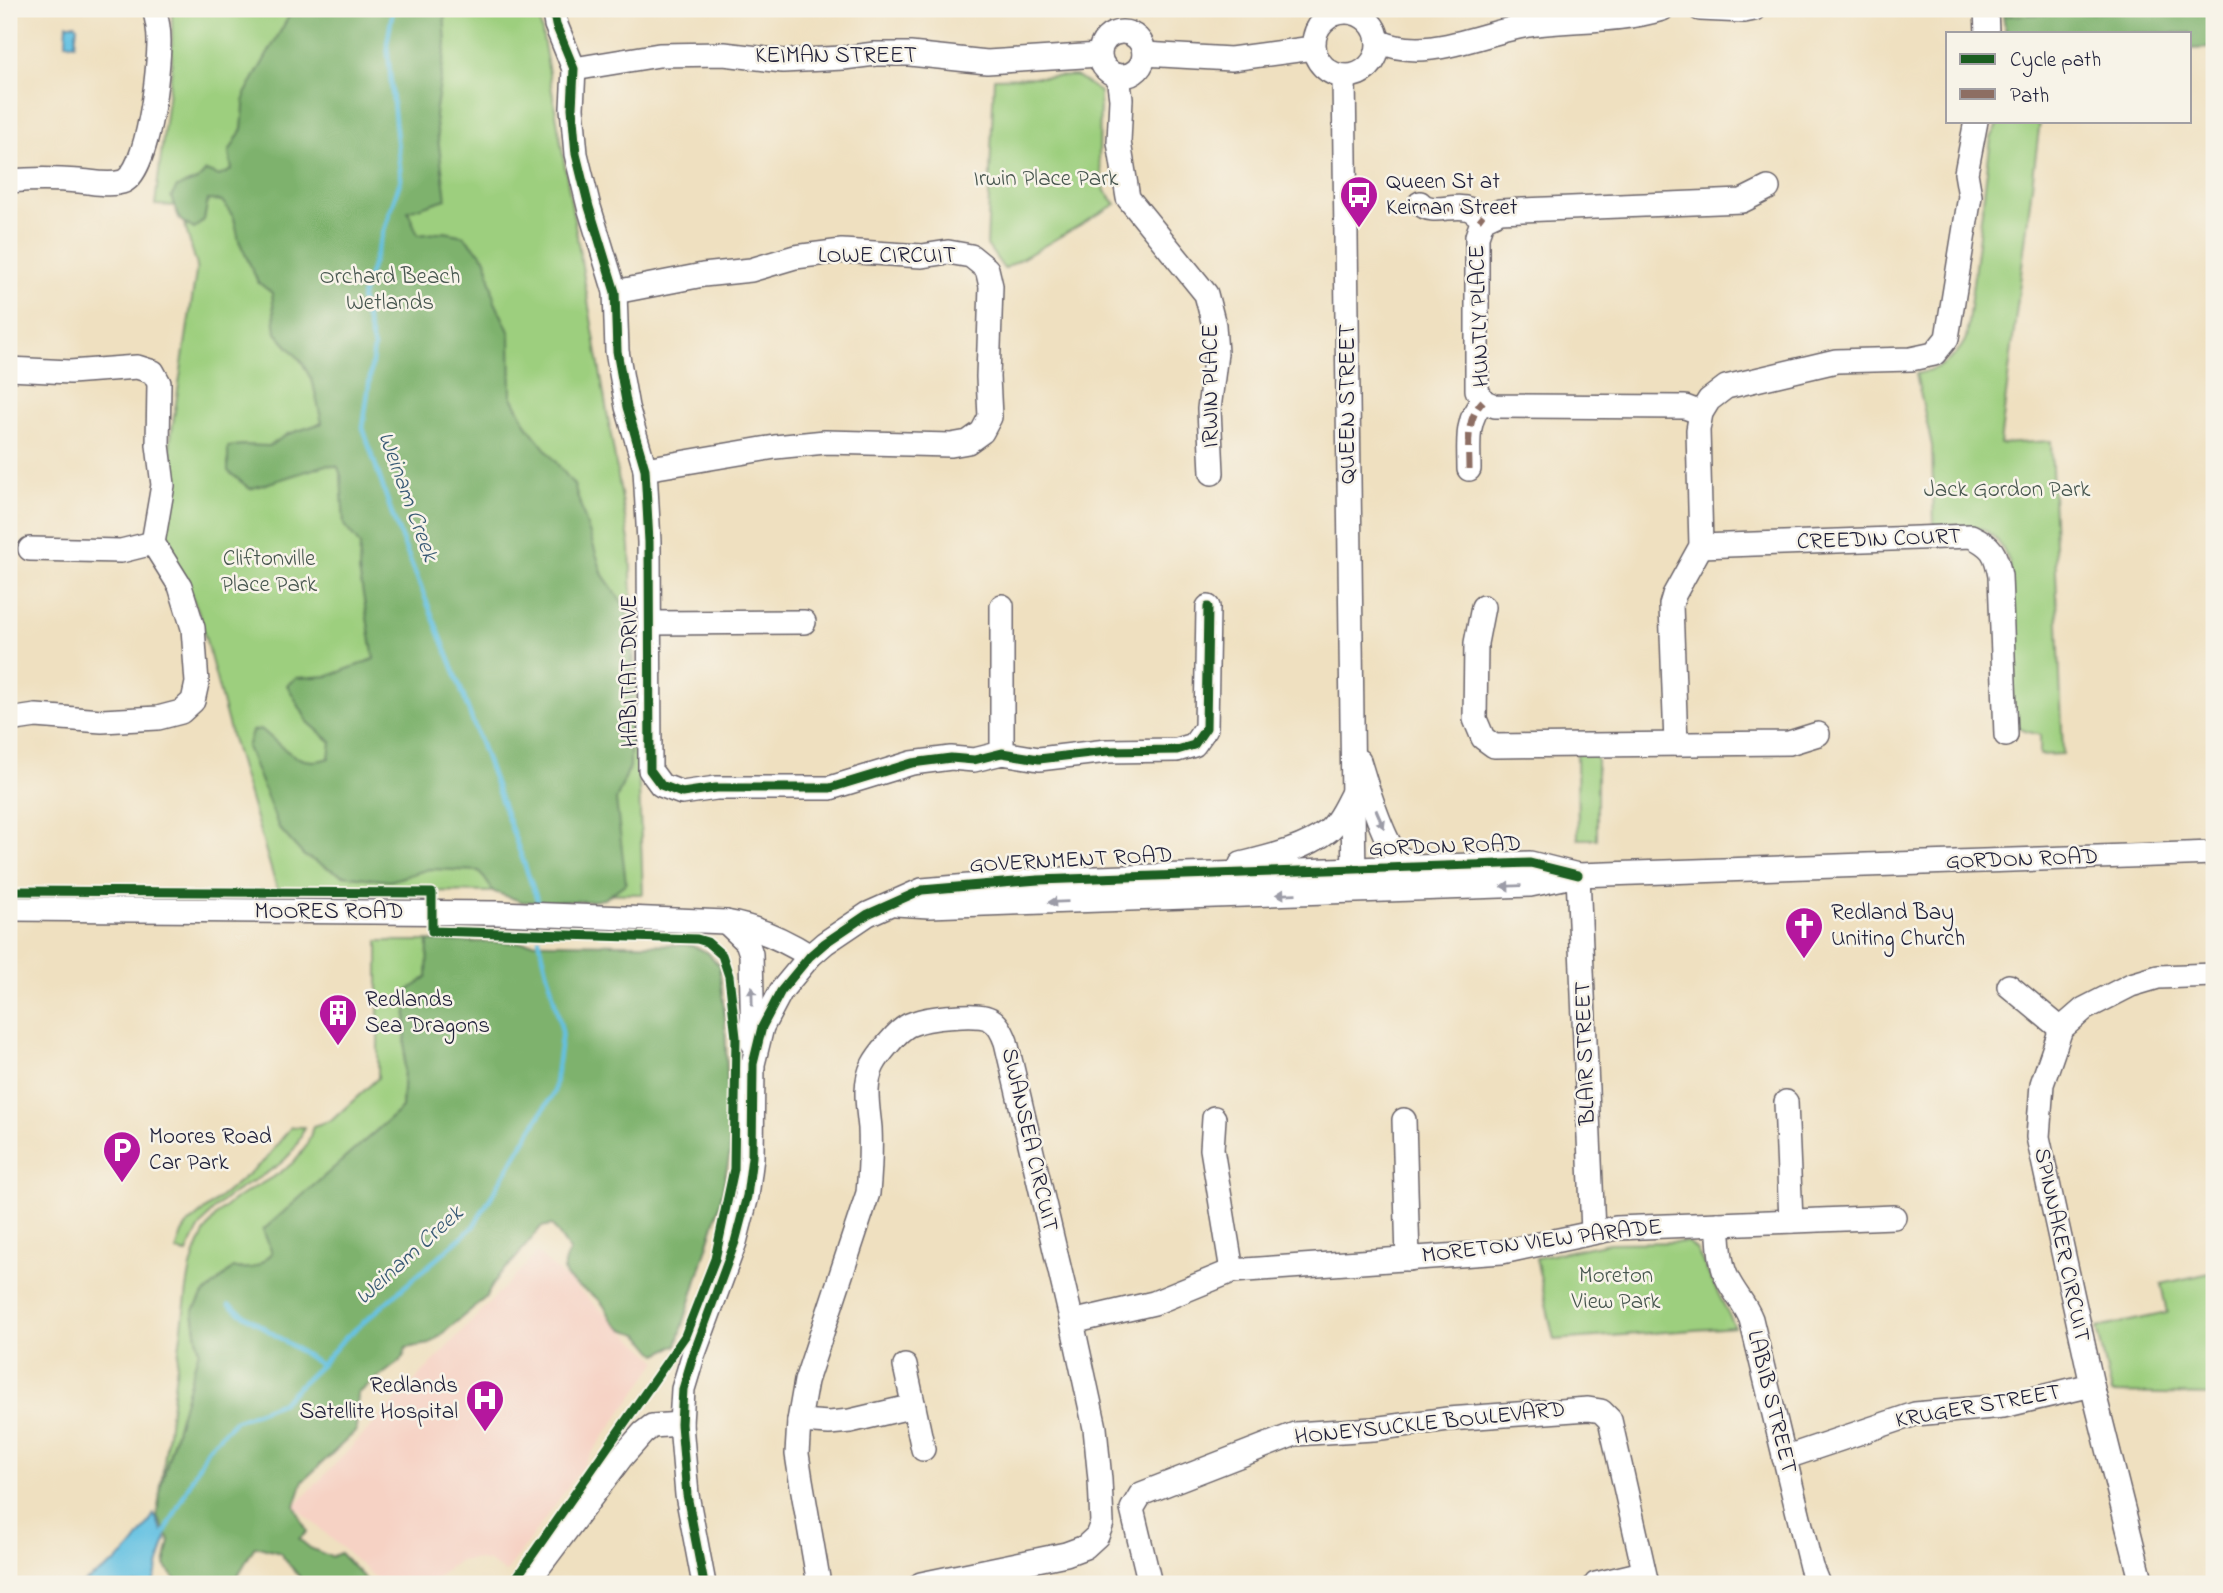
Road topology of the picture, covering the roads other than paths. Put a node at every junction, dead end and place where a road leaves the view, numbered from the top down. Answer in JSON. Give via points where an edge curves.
{"nodes":[{"id":1,"x":154,"y":9,"type":"edge"},
{"id":2,"x":552,"y":9,"type":"edge"},
{"id":3,"x":1662,"y":9,"type":"edge"},
{"id":4,"x":1700,"y":9,"type":"edge"},
{"id":5,"x":1754,"y":9,"type":"edge"},
{"id":6,"x":1986,"y":9,"type":"edge"},
{"id":7,"x":1344,"y":10,"type":"edge"},
{"id":8,"x":1124,"y":20,"type":"edge"},
{"id":9,"x":1987,"y":32,"type":"edge"},
{"id":10,"x":1378,"y":41,"type":"junction"},
{"id":11,"x":1313,"y":48,"type":"junction"},
{"id":12,"x":1144,"y":54,"type":"junction"},
{"id":13,"x":1100,"y":55,"type":"junction"},
{"id":14,"x":574,"y":69,"type":"junction"},
{"id":15,"x":1118,"y":76,"type":"junction"},
{"id":16,"x":1344,"y":76,"type":"junction"},
{"id":17,"x":1976,"y":122,"type":"edge"},
{"id":18,"x":9,"y":181,"type":"edge"},
{"id":19,"x":1768,"y":188,"type":"dead end"},
{"id":20,"x":1420,"y":203,"type":"dead end"},
{"id":21,"x":1483,"y":219,"type":"junction"},
{"id":22,"x":615,"y":292,"type":"junction"},
{"id":23,"x":9,"y":369,"type":"edge"},
{"id":24,"x":1483,"y":401,"type":"junction"},
{"id":25,"x":1701,"y":412,"type":"junction"},
{"id":26,"x":645,"y":469,"type":"junction"},
{"id":27,"x":1469,"y":470,"type":"dead end"},
{"id":28,"x":1212,"y":473,"type":"dead end"},
{"id":29,"x":153,"y":543,"type":"junction"},
{"id":30,"x":1701,"y":546,"type":"junction"},
{"id":31,"x":30,"y":549,"type":"dead end"},
{"id":32,"x":1002,"y":606,"type":"dead end"},
{"id":33,"x":1208,"y":607,"type":"dead end"},
{"id":34,"x":1483,"y":607,"type":"dead end"},
{"id":35,"x":649,"y":622,"type":"junction"},
{"id":36,"x":804,"y":622,"type":"dead end"},
{"id":37,"x":9,"y":720,"type":"edge"},
{"id":38,"x":1350,"y":731,"type":"junction"},
{"id":39,"x":1818,"y":734,"type":"dead end"},
{"id":40,"x":2006,"y":735,"type":"dead end"},
{"id":41,"x":1675,"y":744,"type":"junction"},
{"id":42,"x":1002,"y":752,"type":"junction"},
{"id":43,"x":1352,"y":794,"type":"junction"},
{"id":44,"x":2214,"y":853,"type":"edge"},
{"id":45,"x":1415,"y":866,"type":"junction"},
{"id":46,"x":1208,"y":873,"type":"junction"},
{"id":47,"x":1578,"y":875,"type":"junction"},
{"id":48,"x":1354,"y":880,"type":"junction"},
{"id":49,"x":893,"y":904,"type":"junction"},
{"id":50,"x":9,"y":909,"type":"edge"},
{"id":51,"x":726,"y":922,"type":"junction"},
{"id":52,"x":810,"y":956,"type":"junction"},
{"id":53,"x":2214,"y":975,"type":"edge"},
{"id":54,"x":2009,"y":986,"type":"dead end"},
{"id":55,"x":2061,"y":1029,"type":"junction"},
{"id":56,"x":753,"y":1064,"type":"junction"},
{"id":57,"x":1786,"y":1102,"type":"dead end"},
{"id":58,"x":1214,"y":1118,"type":"dead end"},
{"id":59,"x":1404,"y":1119,"type":"dead end"},
{"id":60,"x":1894,"y":1217,"type":"dead end"},
{"id":61,"x":1791,"y":1221,"type":"junction"},
{"id":62,"x":1718,"y":1224,"type":"junction"},
{"id":63,"x":1593,"y":1231,"type":"junction"},
{"id":64,"x":1408,"y":1259,"type":"junction"},
{"id":65,"x":1232,"y":1271,"type":"junction"},
{"id":66,"x":1072,"y":1322,"type":"junction"},
{"id":67,"x":905,"y":1366,"type":"dead end"},
{"id":68,"x":2092,"y":1385,"type":"junction"},
{"id":69,"x":914,"y":1406,"type":"junction"},
{"id":70,"x":799,"y":1421,"type":"junction"},
{"id":71,"x":681,"y":1424,"type":"junction"},
{"id":72,"x":923,"y":1449,"type":"dead end"},
{"id":73,"x":1784,"y":1458,"type":"junction"},
{"id":74,"x":1645,"y":1579,"type":"edge"},
{"id":75,"x":526,"y":1584,"type":"edge"},
{"id":76,"x":704,"y":1584,"type":"edge"},
{"id":77,"x":819,"y":1584,"type":"edge"},
{"id":78,"x":921,"y":1584,"type":"edge"},
{"id":79,"x":1150,"y":1584,"type":"edge"},
{"id":80,"x":1596,"y":1584,"type":"edge"},
{"id":81,"x":1818,"y":1584,"type":"edge"},
{"id":82,"x":2142,"y":1584,"type":"edge"}],
"edges":[{"from":1,"to":18,"type":"street","via":[[159,38],[157,76],[145,141],[130,177],[113,183]]},
{"from":2,"to":14,"type":"street","name":"HABITAT DRIVE"},
{"from":3,"to":10,"type":"street","via":[[1642,15],[1529,25],[1430,49],[1394,48]]},
{"from":4,"to":5,"type":"street"},
{"from":6,"to":9,"type":"street"},
{"from":7,"to":10,"type":"street","via":[[1363,16]]},
{"from":7,"to":11,"type":"street","via":[[1318,26]]},
{"from":8,"to":12,"type":"street","via":[[1140,40]]},
{"from":8,"to":13,"type":"street","via":[[1117,32],[1105,38]]},
{"from":10,"to":16,"type":"street","via":[[1373,62],[1355,75]]},
{"from":11,"to":12,"type":"street","via":[[1231,60]]},
{"from":11,"to":16,"type":"street","via":[[1326,70]]},
{"from":12,"to":15,"type":"street","via":[[1136,72]]},
{"from":13,"to":14,"type":"street","name":"KEIMAN STREET","via":[[987,62],[910,54],[783,61],[724,54],[672,55]]},
{"from":13,"to":15,"type":"street","via":[[1103,66]]},
{"from":14,"to":22,"type":"street","name":"HABITAT DRIVE","via":[[576,154]]},
{"from":15,"to":28,"type":"street","name":"IRWIN PLACE","via":[[1119,142],[1128,198],[1206,294],[1214,325],[1216,353],[1209,409]]},
{"from":16,"to":38,"type":"street","name":"QUEEN STREET"},
{"from":17,"to":25,"type":"street","via":[[1966,173],[1970,196],[1947,338],[1934,354],[1836,361],[1726,387]]},
{"from":19,"to":21,"type":"street","name":"HUNTLY PLACE","via":[[1742,201],[1500,211]]},
{"from":20,"to":21,"type":"street","via":[[1432,209],[1471,209]]},
{"from":21,"to":24,"type":"street","name":"HUNTLY PLACE","via":[[1477,236],[1478,390]]},
{"from":22,"to":26,"type":"street","name":"HABITAT DRIVE","via":[[617,351]]},
{"from":22,"to":26,"type":"street","name":"LOWE CIRCUIT","via":[[842,251],[971,256],[986,269],[992,286],[990,417],[982,432],[968,442],[825,442]]},
{"from":23,"to":29,"type":"street","via":[[70,372],[137,367],[153,372],[159,383],[163,485]]},
{"from":24,"to":25,"type":"street","name":"HUNTLY PLACE","via":[[1495,406],[1685,407]]},
{"from":24,"to":27,"type":"street","via":[[1469,422]]},
{"from":25,"to":30,"type":"street"},
{"from":26,"to":35,"type":"street","name":"HABITAT DRIVE"},
{"from":29,"to":31,"type":"street","via":[[121,551]]},
{"from":29,"to":37,"type":"street","via":[[180,586],[193,628],[197,683],[192,701],[181,712],[158,718],[102,721],[36,716]]},
{"from":30,"to":40,"type":"street","name":"CREEDIN COURT","via":[[1971,536],[1986,543],[1997,557],[2000,576]]},
{"from":30,"to":41,"type":"street","via":[[1671,605]]},
{"from":32,"to":42,"type":"street"},
{"from":33,"to":42,"type":"street","name":"HABITAT DRIVE","via":[[1206,728],[1194,745],[1039,759]]},
{"from":34,"to":41,"type":"street","via":[[1476,643],[1475,719],[1483,738],[1494,746]]},
{"from":35,"to":36,"type":"street"},
{"from":35,"to":42,"type":"street","name":"HABITAT DRIVE","via":[[650,770],[661,785],[682,793],[716,788],[831,788],[912,763],[974,760]]},
{"from":38,"to":43,"type":"street","name":"QUEEN STREET"},
{"from":38,"to":45,"type":"street","name":"QUEEN STREET","one_way":true,"via":[[1391,846]]},
{"from":39,"to":41,"type":"street","via":[[1789,743]]},
{"from":43,"to":46,"type":"street","via":[[1328,831],[1259,860]]},
{"from":43,"to":48,"type":"street","name":"QUEEN STREET"},
{"from":44,"to":47,"type":"street","name":"GORDON ROAD"},
{"from":45,"to":47,"type":"street","name":"GORDON ROAD","via":[[1530,863]]},
{"from":45,"to":48,"type":"street","name":"GORDON ROAD"},
{"from":46,"to":48,"type":"street","name":"GOVERNMENT ROAD"},
{"from":46,"to":49,"type":"street","name":"GOVERNMENT ROAD","via":[[922,890]]},
{"from":47,"to":48,"type":"street","name":"GORDON ROAD","one_way":true,"via":[[1530,885]]},
{"from":47,"to":63,"type":"street","name":"BLAIR STREET"},
{"from":48,"to":49,"type":"street","name":"GOVERNMENT ROAD","one_way":true,"via":[[929,906]]},
{"from":49,"to":52,"type":"street","name":"GOVERNMENT ROAD","via":[[854,922]]},
{"from":50,"to":51,"type":"street","name":"MOORES ROAD","via":[[498,913]]},
{"from":51,"to":52,"type":"street","name":"MOORES ROAD","via":[[760,930]]},
{"from":56,"to":51,"type":"street","one_way":true,"via":[[751,954],[747,942]]},
{"from":52,"to":56,"type":"street","name":"GOVERNMENT ROAD","via":[[772,1005]]},
{"from":53,"to":55,"type":"street","via":[[2158,977],[2131,985],[2084,1009]]},
{"from":54,"to":55,"type":"street"},
{"from":55,"to":68,"type":"street","name":"SPINNAKER CIRCUIT","via":[[2042,1084],[2038,1137]]},
{"from":56,"to":71,"type":"street","via":[[747,1196],[683,1389]]},
{"from":57,"to":61,"type":"street"},
{"from":58,"to":65,"type":"street","via":[[1212,1149]]},
{"from":59,"to":64,"type":"street"},
{"from":60,"to":61,"type":"street","name":"MORETON VIEW PARADE"},
{"from":61,"to":62,"type":"street","name":"MORETON VIEW PARADE"},
{"from":62,"to":63,"type":"street","name":"MORETON VIEW PARADE"},
{"from":62,"to":73,"type":"street","name":"LABIB STREET","via":[[1721,1260],[1751,1319]]},
{"from":63,"to":64,"type":"street","name":"MORETON VIEW PARADE","via":[[1502,1252]]},
{"from":64,"to":65,"type":"street","name":"MORETON VIEW PARADE"},
{"from":65,"to":66,"type":"street","name":"MORETON VIEW PARADE","via":[[1154,1303]]},
{"from":66,"to":70,"type":"street","name":"SWANSEA CIRCUIT","via":[[1001,1028],[993,1019],[974,1016],[934,1018],[908,1026],[882,1051],[869,1078],[868,1193],[806,1381]]},
{"from":66,"to":78,"type":"street","name":"SWANSEA CIRCUIT","via":[[1095,1428],[1102,1508],[1097,1536],[1086,1547],[1066,1554]]},
{"from":67,"to":69,"type":"street"},
{"from":68,"to":73,"type":"street","name":"KRUGER STREET","via":[[2003,1406],[1915,1414]]},
{"from":68,"to":82,"type":"street","name":"SPINNAKER CIRCUIT"},
{"from":69,"to":70,"type":"street","via":[[850,1421]]},
{"from":69,"to":72,"type":"street"},
{"from":70,"to":77,"type":"street","name":"SWANSEA CIRCUIT","via":[[800,1480]]},
{"from":71,"to":75,"type":"street","via":[[652,1426],[643,1433]]},
{"from":71,"to":76,"type":"street","via":[[687,1494]]},
{"from":73,"to":81,"type":"street","name":"LABIB STREET"},
{"from":74,"to":79,"type":"street","name":"HONEYSUCKLE BOULEVARD","via":[[1610,1420],[1601,1411],[1588,1409],[1295,1434],[1141,1494],[1132,1508]]},
{"from":74,"to":80,"type":"street"}]}
